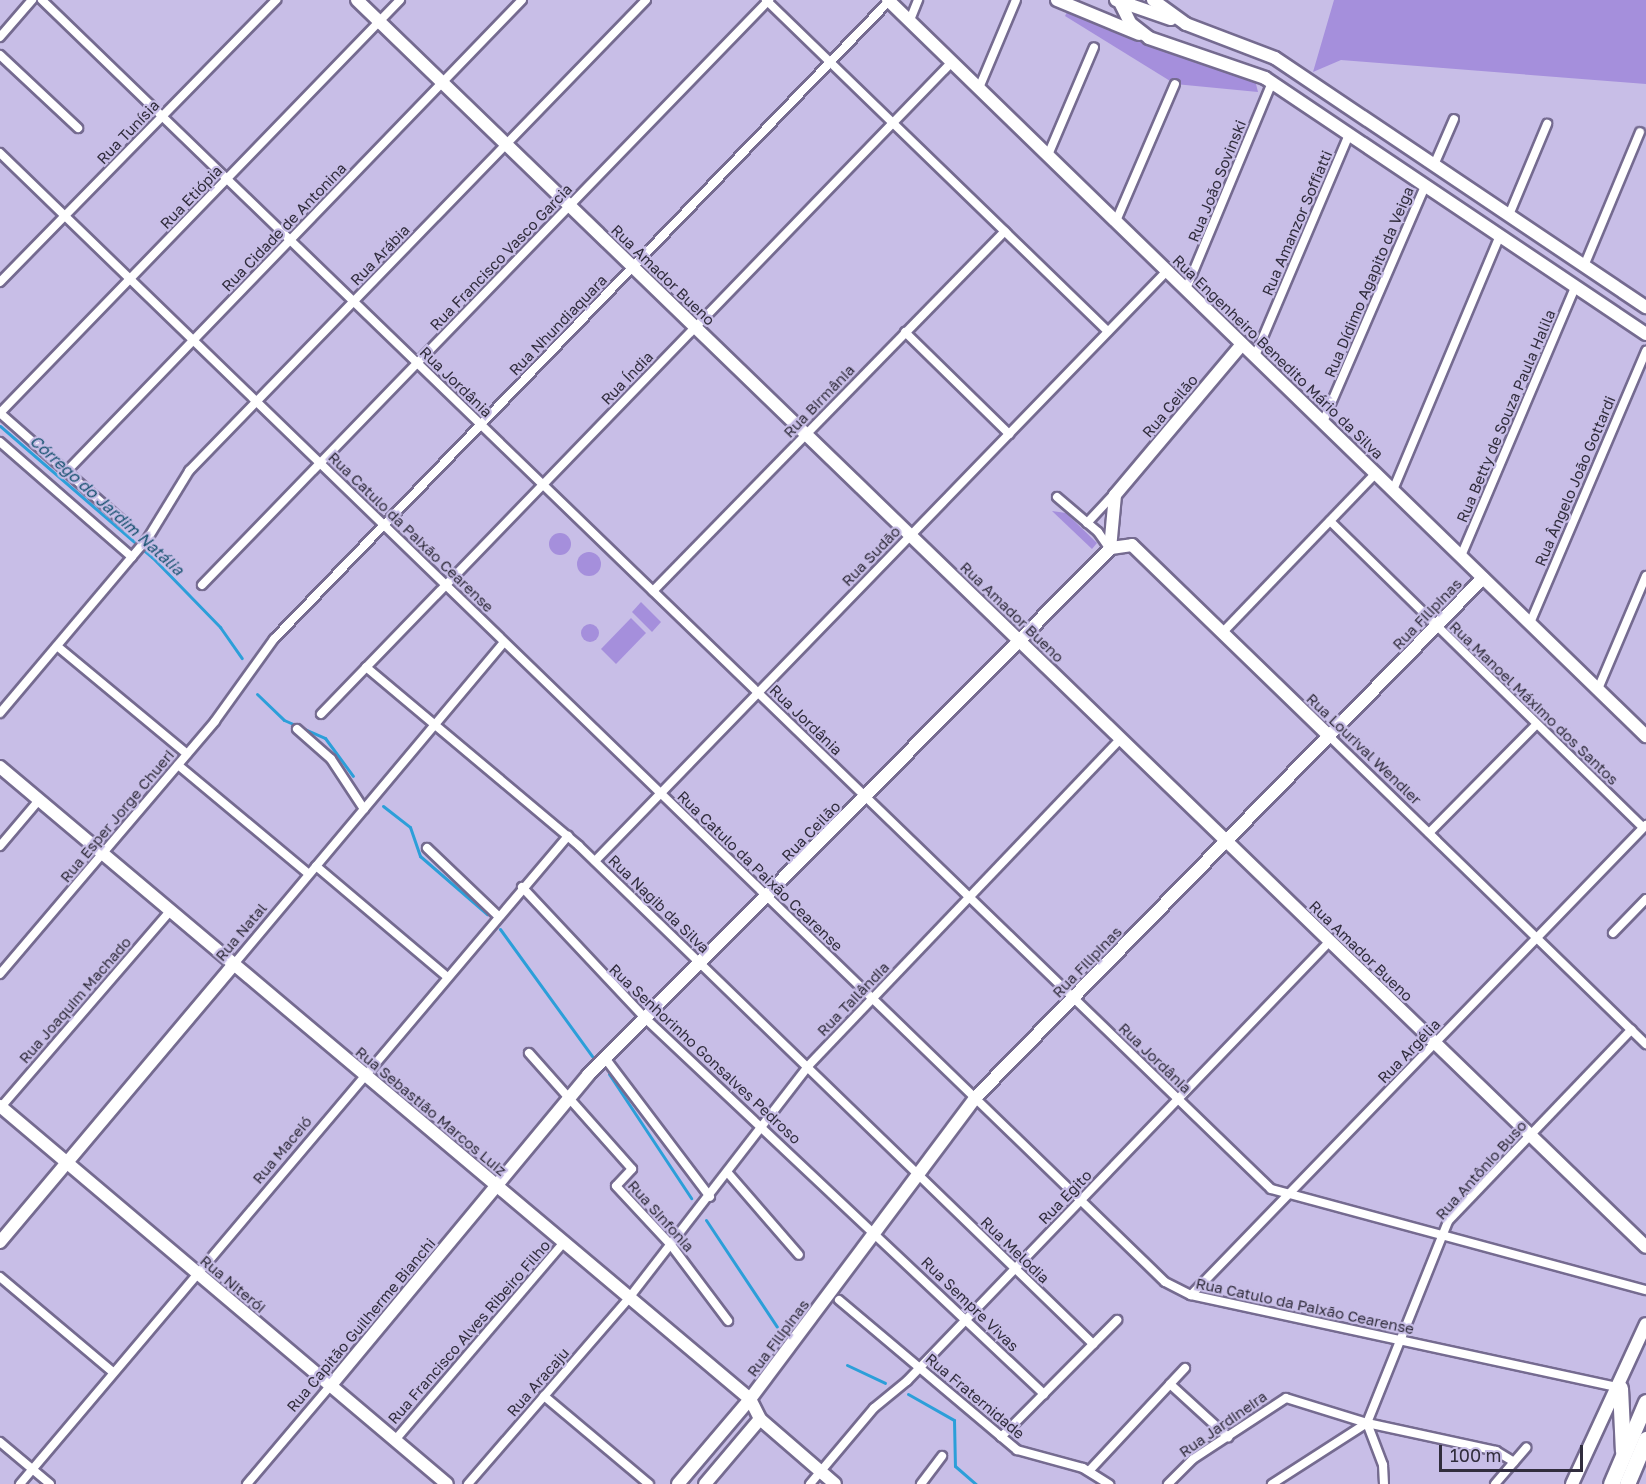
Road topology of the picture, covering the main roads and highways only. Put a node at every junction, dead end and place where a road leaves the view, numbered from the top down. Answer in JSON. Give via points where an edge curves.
{"nodes":[{"id":1,"x":1620,"y":1388,"type":"road end"},
{"id":2,"x":1646,"y":1402,"type":"edge"},
{"id":3,"x":1646,"y":1439,"type":"edge"},
{"id":4,"x":1636,"y":1454,"type":"edge"},
{"id":5,"x":1611,"y":1484,"type":"edge"},
{"id":6,"x":1627,"y":1484,"type":"edge"}],
"edges":[{"from":1,"to":4,"type":"highway"},
{"from":2,"to":4,"type":"highway"},
{"from":3,"to":4,"type":"highway"},
{"from":4,"to":5,"type":"highway"},
{"from":4,"to":6,"type":"highway"}]}
